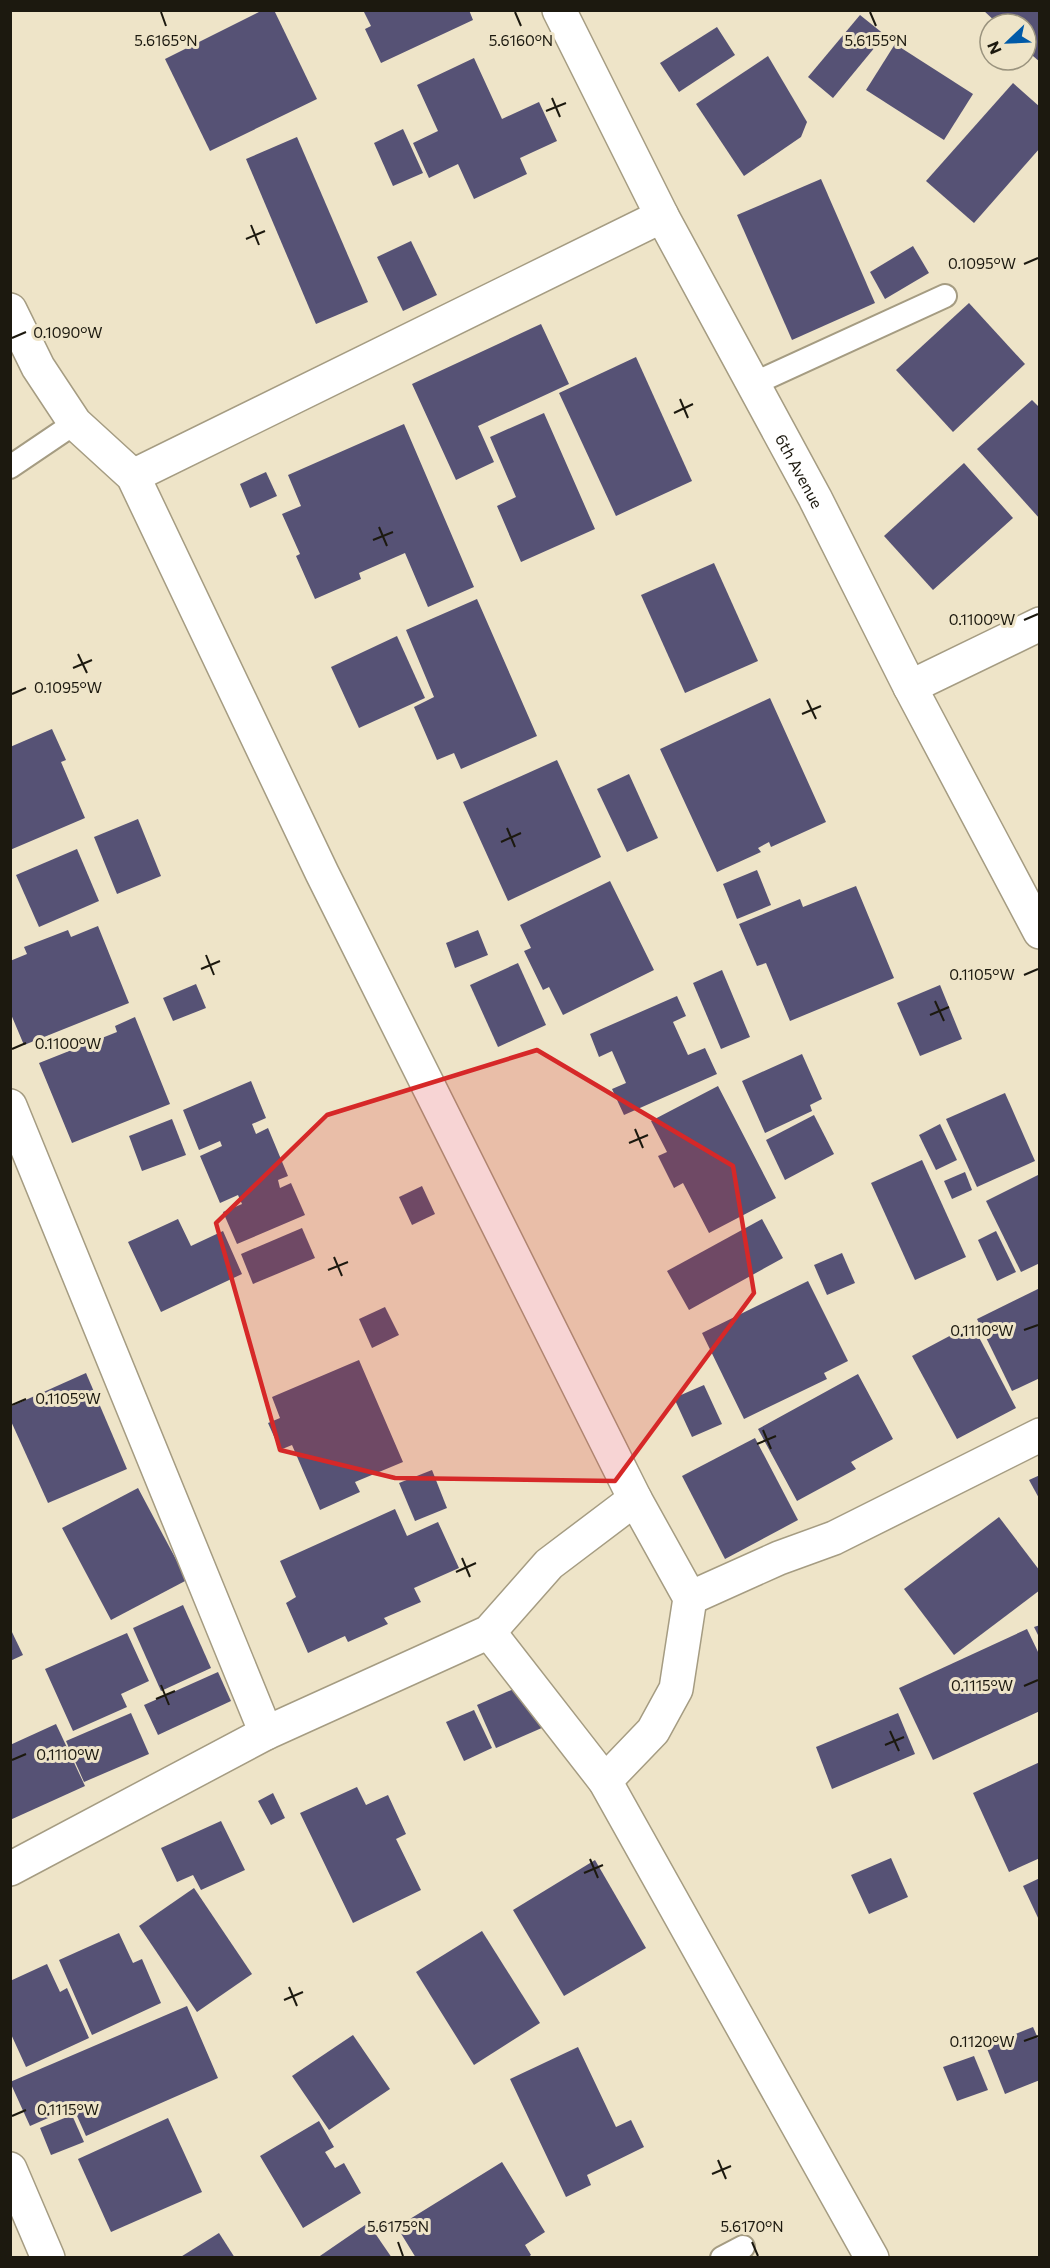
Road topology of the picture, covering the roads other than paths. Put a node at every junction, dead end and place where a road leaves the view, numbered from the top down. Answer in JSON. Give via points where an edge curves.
{"nodes":[{"id":1,"x":559,"y":10,"type":"edge"},
{"id":2,"x":662,"y":216,"type":"junction"},
{"id":3,"x":945,"y":296,"type":"dead end"},
{"id":4,"x":10,"y":310,"type":"edge"},
{"id":5,"x":753,"y":384,"type":"junction"},
{"id":6,"x":75,"y":423,"type":"junction"},
{"id":7,"x":10,"y":467,"type":"edge"},
{"id":8,"x":133,"y":476,"type":"junction"},
{"id":9,"x":1040,"y":624,"type":"edge"},
{"id":10,"x":910,"y":687,"type":"junction"},
{"id":11,"x":1040,"y":932,"type":"edge"},
{"id":12,"x":10,"y":1106,"type":"edge"},
{"id":13,"x":1040,"y":1435,"type":"edge"},
{"id":14,"x":635,"y":1499,"type":"junction"},
{"id":15,"x":690,"y":1598,"type":"junction"},
{"id":16,"x":489,"y":1632,"type":"junction"},
{"id":17,"x":266,"y":1733,"type":"junction"},
{"id":18,"x":605,"y":1781,"type":"junction"},
{"id":19,"x":10,"y":1869,"type":"edge"},
{"id":20,"x":10,"y":2169,"type":"edge"},
{"id":21,"x":743,"y":2247,"type":"dead end"},
{"id":22,"x":48,"y":2258,"type":"edge"},
{"id":23,"x":722,"y":2258,"type":"edge"},
{"id":24,"x":872,"y":2258,"type":"edge"}],
"edges":[{"from":1,"to":2,"type":"street","name":"6th Avenue"},
{"from":2,"to":5,"type":"street","name":"6th Avenue"},
{"from":2,"to":8,"type":"street"},
{"from":3,"to":5,"type":"lane"},
{"from":4,"to":6,"type":"street","via":[[38,367]]},
{"from":5,"to":10,"type":"street","name":"6th Avenue"},
{"from":6,"to":7,"type":"lane"},
{"from":6,"to":8,"type":"street"},
{"from":8,"to":14,"type":"street","via":[[322,873]]},
{"from":9,"to":10,"type":"street"},
{"from":10,"to":11,"type":"street","name":"6th Avenue"},
{"from":12,"to":17,"type":"street"},
{"from":13,"to":15,"type":"street","via":[[834,1538]]},
{"from":14,"to":15,"type":"street"},
{"from":14,"to":16,"type":"street","via":[[549,1564]]},
{"from":15,"to":18,"type":"street","via":[[676,1689],[653,1731]]},
{"from":16,"to":17,"type":"street"},
{"from":16,"to":18,"type":"street"},
{"from":17,"to":19,"type":"street"},
{"from":18,"to":24,"type":"street"},
{"from":20,"to":22,"type":"street"},
{"from":21,"to":23,"type":"lane"}]}
